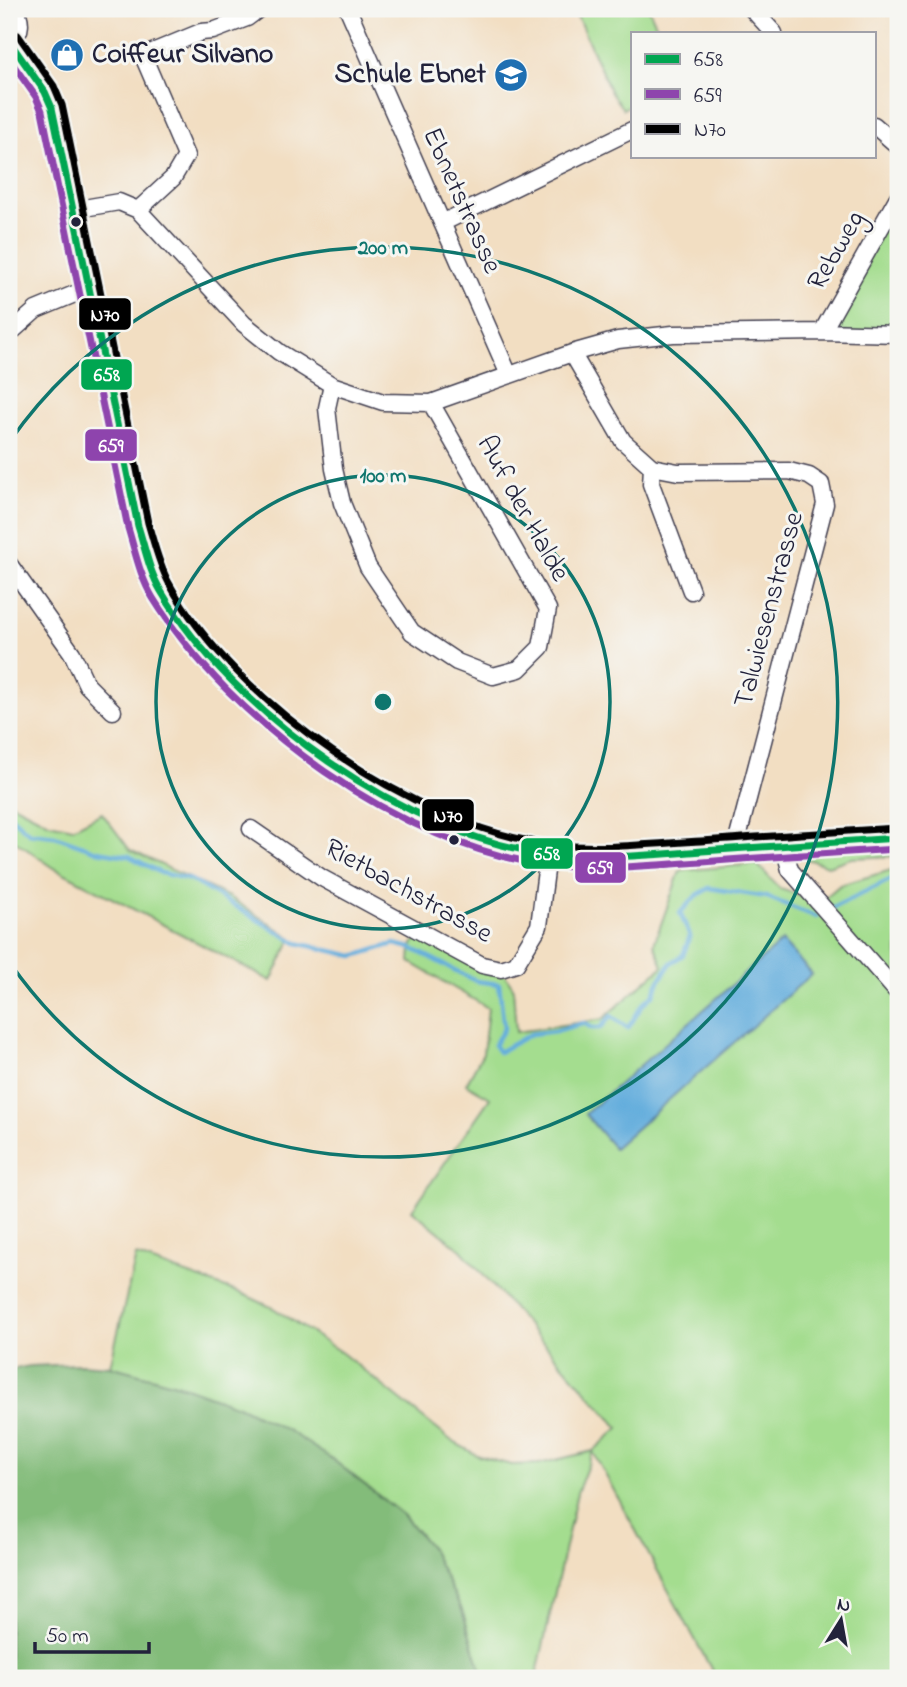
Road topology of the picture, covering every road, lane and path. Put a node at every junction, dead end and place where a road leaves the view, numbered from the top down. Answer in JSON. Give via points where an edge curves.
{"nodes":[{"id":1,"x":259,"y":9,"type":"edge"},
{"id":2,"x":348,"y":9,"type":"edge"},
{"id":3,"x":752,"y":9,"type":"edge"},
{"id":4,"x":15,"y":10,"type":"edge"},
{"id":5,"x":773,"y":32,"type":"edge"},
{"id":6,"x":9,"y":41,"type":"edge"},
{"id":7,"x":876,"y":127,"type":"edge"},
{"id":8,"x":631,"y":130,"type":"edge"},
{"id":9,"x":898,"y":146,"type":"edge"},
{"id":10,"x":898,"y":197,"type":"edge"},
{"id":11,"x":72,"y":210,"type":"junction"},
{"id":12,"x":138,"y":210,"type":"junction"},
{"id":13,"x":442,"y":223,"type":"junction"},
{"id":14,"x":89,"y":288,"type":"junction"},
{"id":15,"x":822,"y":332,"type":"junction"},
{"id":16,"x":9,"y":334,"type":"edge"},
{"id":17,"x":898,"y":334,"type":"edge"},
{"id":18,"x":572,"y":353,"type":"junction"},
{"id":19,"x":509,"y":375,"type":"junction"},
{"id":20,"x":332,"y":385,"type":"junction"},
{"id":21,"x":431,"y":403,"type":"junction"},
{"id":22,"x":652,"y":467,"type":"junction"},
{"id":23,"x":9,"y":564,"type":"edge"},
{"id":24,"x":691,"y":590,"type":"dead end"},
{"id":25,"x":113,"y":710,"type":"dead end"},
{"id":26,"x":251,"y":829,"type":"dead end"},
{"id":27,"x":898,"y":838,"type":"edge"},
{"id":28,"x":784,"y":846,"type":"junction"},
{"id":29,"x":739,"y":849,"type":"junction"},
{"id":30,"x":548,"y":855,"type":"junction"},
{"id":31,"x":898,"y":993,"type":"edge"}],
"edges":[{"from":1,"to":12,"type":"street","via":[[247,18],[143,57],[186,156],[173,178]]},
{"from":2,"to":13,"type":"street","name":"Ebnetstrasse"},
{"from":3,"to":5,"type":"street"},
{"from":4,"to":6,"type":"street","via":[[16,28]]},
{"from":6,"to":11,"type":"street","via":[[52,108]]},
{"from":7,"to":9,"type":"street"},
{"from":8,"to":13,"type":"street"},
{"from":10,"to":15,"type":"street","name":"Rebweg"},
{"from":11,"to":12,"type":"street","via":[[119,202]]},
{"from":11,"to":14,"type":"street"},
{"from":12,"to":20,"type":"street","via":[[244,324]]},
{"from":13,"to":19,"type":"street","name":"Ebnetstrasse"},
{"from":14,"to":16,"type":"street","via":[[36,310]]},
{"from":14,"to":30,"type":"street","via":[[148,561],[165,597],[203,651],[256,704],[378,792],[458,832]]},
{"from":15,"to":17,"type":"street"},
{"from":15,"to":18,"type":"street","via":[[673,334],[618,340]]},
{"from":18,"to":19,"type":"street"},
{"from":18,"to":22,"type":"street","via":[[623,441]]},
{"from":19,"to":21,"type":"street"},
{"from":20,"to":21,"type":"street","via":[[383,402]]},
{"from":20,"to":21,"type":"street","name":"Auf der Halde","via":[[327,408],[334,469],[342,503],[368,567],[412,632],[468,668],[493,676],[519,669],[541,647],[548,609]]},
{"from":22,"to":24,"type":"street","via":[[651,484]]},
{"from":22,"to":29,"type":"street","name":"Talwiesenstrasse","via":[[678,472],[789,471],[809,475],[821,484],[825,504],[738,837]]},
{"from":23,"to":25,"type":"street","via":[[72,653],[87,685]]},
{"from":26,"to":30,"type":"street","name":"Rietbachstrasse","via":[[322,878],[482,965],[501,969],[516,964],[538,926]]},
{"from":27,"to":28,"type":"street"},
{"from":28,"to":29,"type":"street"},
{"from":28,"to":31,"type":"street","via":[[790,870]]},
{"from":29,"to":30,"type":"street","via":[[618,857]]}]}
